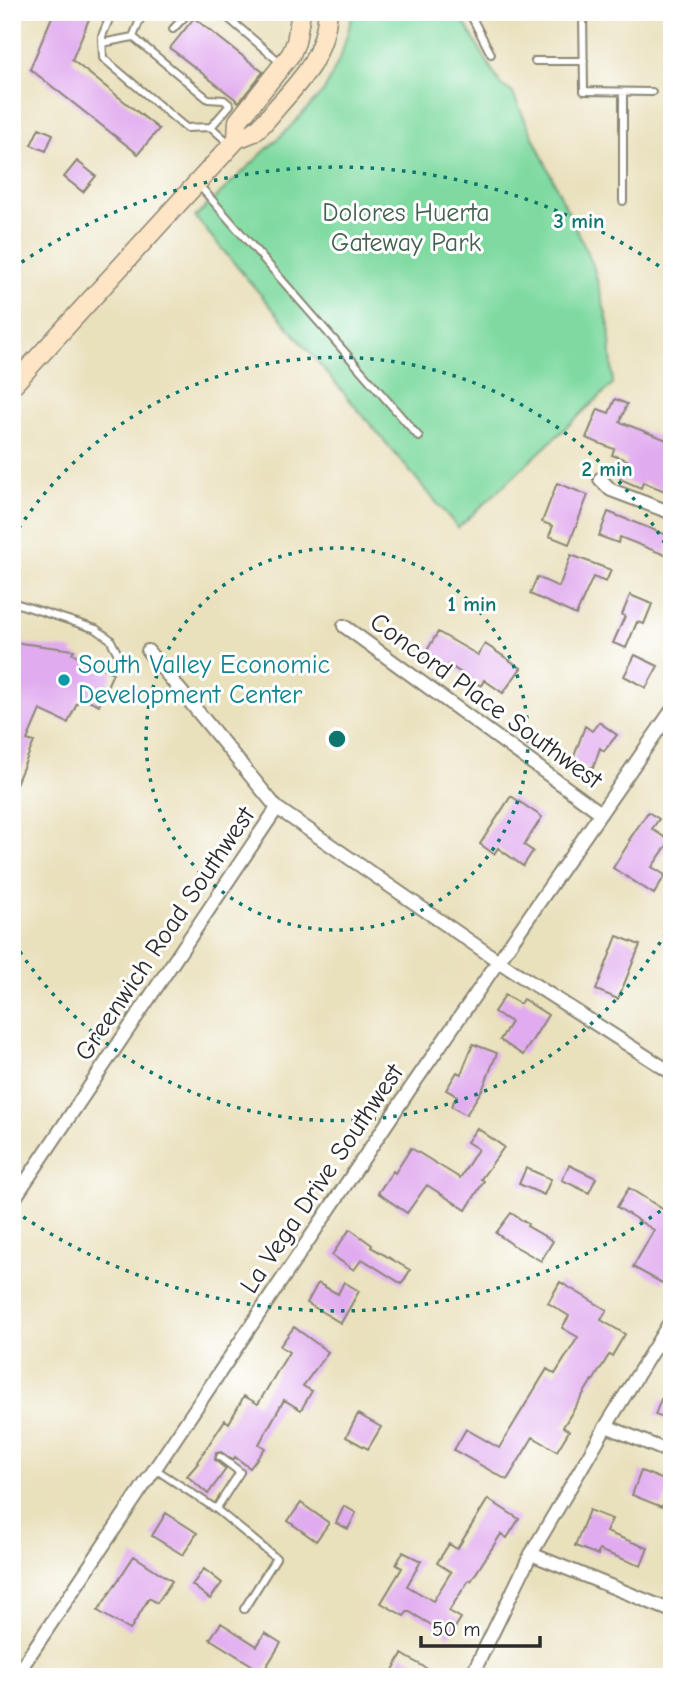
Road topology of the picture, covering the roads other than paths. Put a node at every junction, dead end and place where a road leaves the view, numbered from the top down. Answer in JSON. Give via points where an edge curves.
{"nodes":[{"id":1,"x":112,"y":12,"type":"edge"},
{"id":2,"x":143,"y":12,"type":"edge"},
{"id":3,"x":189,"y":12,"type":"edge"},
{"id":4,"x":221,"y":12,"type":"edge"},
{"id":5,"x":301,"y":12,"type":"edge"},
{"id":6,"x":328,"y":12,"type":"edge"},
{"id":7,"x":470,"y":12,"type":"edge"},
{"id":8,"x":583,"y":12,"type":"edge"},
{"id":9,"x":173,"y":29,"type":"dead end"},
{"id":10,"x":133,"y":37,"type":"junction"},
{"id":11,"x":102,"y":43,"type":"junction"},
{"id":12,"x":491,"y":54,"type":"dead end"},
{"id":13,"x":535,"y":61,"type":"dead end"},
{"id":14,"x":584,"y":61,"type":"junction"},
{"id":15,"x":283,"y":66,"type":"junction"},
{"id":16,"x":623,"y":92,"type":"junction"},
{"id":17,"x":652,"y":92,"type":"dead end"},
{"id":18,"x":211,"y":127,"type":"junction"},
{"id":19,"x":234,"y":142,"type":"junction"},
{"id":20,"x":197,"y":183,"type":"junction"},
{"id":21,"x":622,"y":201,"type":"dead end"},
{"id":22,"x":12,"y":386,"type":"edge"},
{"id":23,"x":419,"y":437,"type":"dead end"},
{"id":24,"x":600,"y":479,"type":"dead end"},
{"id":25,"x":672,"y":513,"type":"edge"},
{"id":26,"x":12,"y":603,"type":"edge"},
{"id":27,"x":344,"y":626,"type":"dead end"},
{"id":28,"x":148,"y":651,"type":"dead end"},
{"id":29,"x":120,"y":658,"type":"dead end"},
{"id":30,"x":672,"y":710,"type":"edge"},
{"id":31,"x":277,"y":808,"type":"junction"},
{"id":32,"x":601,"y":813,"type":"junction"},
{"id":33,"x":499,"y":961,"type":"junction"},
{"id":34,"x":672,"y":1073,"type":"edge"},
{"id":35,"x":12,"y":1202,"type":"edge"},
{"id":36,"x":672,"y":1319,"type":"edge"},
{"id":37,"x":606,"y":1426,"type":"junction"},
{"id":38,"x":672,"y":1453,"type":"edge"},
{"id":39,"x":220,"y":1457,"type":"dead end"},
{"id":40,"x":155,"y":1469,"type":"junction"},
{"id":41,"x":216,"y":1509,"type":"junction"},
{"id":42,"x":531,"y":1554,"type":"junction"},
{"id":43,"x":244,"y":1609,"type":"dead end"},
{"id":44,"x":672,"y":1611,"type":"edge"},
{"id":45,"x":15,"y":1677,"type":"edge"},
{"id":46,"x":471,"y":1677,"type":"edge"}],
"edges":[{"from":1,"to":11,"type":"lane"},
{"from":2,"to":10,"type":"lane"},
{"from":3,"to":9,"type":"lane"},
{"from":4,"to":15,"type":"lane"},
{"from":5,"to":15,"type":"main road","via":[[296,42]]},
{"from":6,"to":19,"type":"main road","via":[[325,35],[310,69],[254,132]]},
{"from":7,"to":12,"type":"lane"},
{"from":8,"to":14,"type":"lane"},
{"from":10,"to":11,"type":"lane"},
{"from":10,"to":18,"type":"lane","via":[[208,99],[230,105]]},
{"from":11,"to":18,"type":"lane","via":[[103,58],[186,128]]},
{"from":13,"to":14,"type":"lane"},
{"from":14,"to":16,"type":"lane","via":[[584,91]]},
{"from":15,"to":19,"type":"main road","via":[[239,121]]},
{"from":16,"to":17,"type":"lane"},
{"from":16,"to":21,"type":"lane"},
{"from":18,"to":19,"type":"lane"},
{"from":19,"to":20,"type":"main road"},
{"from":20,"to":22,"type":"main road"},
{"from":20,"to":23,"type":"lane"},
{"from":24,"to":25,"type":"street","via":[[611,490]]},
{"from":26,"to":29,"type":"lane","via":[[96,629],[110,639]]},
{"from":27,"to":32,"type":"street","name":"Concord Place Southwest"},
{"from":28,"to":31,"type":"street"},
{"from":30,"to":32,"type":"street","name":"La Vega Drive Southwest"},
{"from":31,"to":33,"type":"street","name":"Greenwich Road Southwest"},
{"from":31,"to":35,"type":"street","name":"Greenwich Road Southwest"},
{"from":32,"to":33,"type":"street","name":"La Vega Drive Southwest"},
{"from":33,"to":34,"type":"street","name":"Greenwich Road Southwest"},
{"from":33,"to":40,"type":"street","name":"La Vega Drive Southwest"},
{"from":36,"to":37,"type":"street"},
{"from":37,"to":38,"type":"street"},
{"from":37,"to":42,"type":"street"},
{"from":39,"to":41,"type":"lane","via":[[240,1472]]},
{"from":40,"to":41,"type":"lane"},
{"from":40,"to":45,"type":"street","name":"La Vega Drive Southwest"},
{"from":41,"to":43,"type":"lane","via":[[276,1558]]},
{"from":42,"to":44,"type":"street"},
{"from":42,"to":46,"type":"street"}]}
